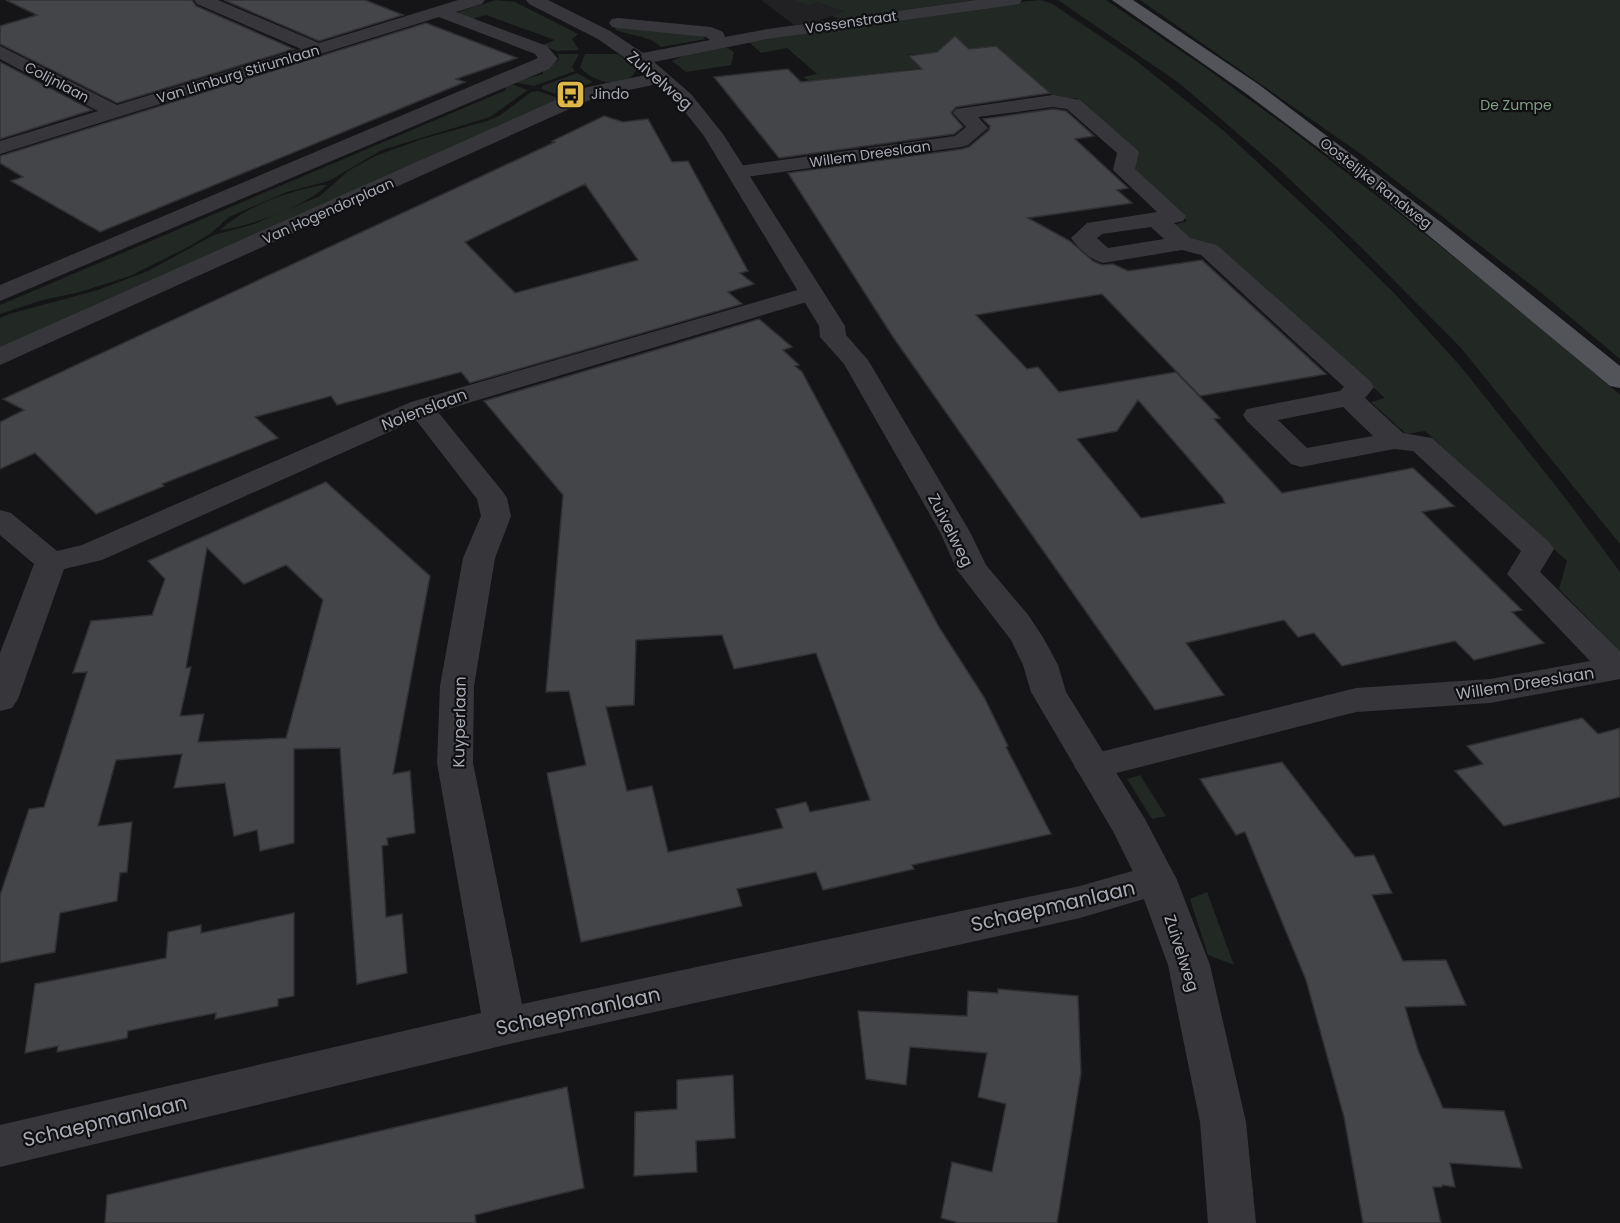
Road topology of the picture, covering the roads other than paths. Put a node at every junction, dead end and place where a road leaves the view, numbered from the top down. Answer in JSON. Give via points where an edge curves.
{"nodes":[{"id":1,"x":203,"y":0,"type":"edge"},
{"id":2,"x":476,"y":0,"type":"edge"},
{"id":3,"x":535,"y":0,"type":"edge"},
{"id":4,"x":1013,"y":0,"type":"edge"},
{"id":5,"x":1121,"y":0,"type":"edge"},
{"id":6,"x":439,"y":11,"type":"junction"},
{"id":7,"x":618,"y":23,"type":"dead end"},
{"id":8,"x":726,"y":41,"type":"junction"},
{"id":9,"x":317,"y":49,"type":"junction"},
{"id":10,"x":0,"y":52,"type":"edge"},
{"id":11,"x":650,"y":68,"type":"junction"},
{"id":12,"x":115,"y":112,"type":"junction"},
{"id":13,"x":0,"y":148,"type":"edge"},
{"id":14,"x":738,"y":172,"type":"junction"},
{"id":15,"x":1156,"y":219,"type":"junction"},
{"id":16,"x":1182,"y":243,"type":"junction"},
{"id":17,"x":811,"y":293,"type":"junction"},
{"id":18,"x":0,"y":294,"type":"edge"},
{"id":19,"x":0,"y":357,"type":"edge"},
{"id":20,"x":1620,"y":380,"type":"edge"},
{"id":21,"x":1349,"y":398,"type":"junction"},
{"id":22,"x":421,"y":408,"type":"junction"},
{"id":23,"x":1394,"y":440,"type":"junction"},
{"id":24,"x":0,"y":519,"type":"edge"},
{"id":25,"x":51,"y":562,"type":"junction"},
{"id":26,"x":0,"y":699,"type":"edge"},
{"id":27,"x":1094,"y":766,"type":"junction"},
{"id":28,"x":1157,"y":880,"type":"junction"},
{"id":29,"x":505,"y":1026,"type":"junction"},
{"id":30,"x":0,"y":1146,"type":"edge"},
{"id":31,"x":1232,"y":1223,"type":"edge"}],
"edges":[{"from":1,"to":9,"type":"street"},
{"from":2,"to":6,"type":"street","name":"Van Limburg Stirumlaan"},
{"from":3,"to":11,"type":"street","name":"Zuivelweg","via":[[604,35]]},
{"from":4,"to":8,"type":"street","name":"Vossenstraat"},
{"from":5,"to":20,"type":"main road","name":"Oostelijke Randweg","via":[[1330,146]]},
{"from":6,"to":9,"type":"street","name":"Van Limburg Stirumlaan"},
{"from":6,"to":18,"type":"street","via":[[542,50],[549,59]]},
{"from":7,"to":8,"type":"street","name":"Vossenstraat","via":[[711,32]]},
{"from":8,"to":11,"type":"street","name":"Vossenstraat"},
{"from":9,"to":12,"type":"street","name":"Van Limburg Stirumlaan"},
{"from":10,"to":12,"type":"street","name":"Colijnlaan"},
{"from":11,"to":14,"type":"street","name":"Zuivelweg","via":[[690,105]]},
{"from":11,"to":19,"type":"street","name":"Van Hogendorplaan"},
{"from":12,"to":13,"type":"street","name":"Van Limburg Stirumlaan"},
{"from":14,"to":15,"type":"street","name":"Willem Dreeslaan","via":[[961,141],[978,128],[955,105],[1053,100],[1073,104],[1128,152],[1124,170],[1175,216]]},
{"from":14,"to":17,"type":"street","name":"Zuivelweg"},
{"from":15,"to":16,"type":"street"},
{"from":15,"to":16,"type":"street","via":[[1095,228],[1083,238],[1103,256]]},
{"from":16,"to":21,"type":"street","via":[[1209,250],[1360,387]]},
{"from":17,"to":22,"type":"street","name":"Nolenslaan"},
{"from":17,"to":27,"type":"street","name":"Zuivelweg","via":[[832,326],[833,337],[855,360],[955,532],[974,574],[1019,626],[1045,673],[1049,692]]},
{"from":21,"to":23,"type":"street"},
{"from":21,"to":23,"type":"street","name":"Willem Dreeslaan","via":[[1257,415],[1301,458]]},
{"from":22,"to":25,"type":"street","name":"Nolenslaan","via":[[91,553]]},
{"from":22,"to":29,"type":"street","name":"Kuyperlaan","via":[[492,498],[496,516],[479,558],[457,686],[455,763]]},
{"from":23,"to":27,"type":"street","name":"Willem Dreeslaan","via":[[1422,444],[1538,549],[1523,574],[1617,668],[1490,691],[1356,700]]},
{"from":24,"to":25,"type":"street"},
{"from":25,"to":26,"type":"street"},
{"from":27,"to":28,"type":"street","name":"Zuivelweg"},
{"from":28,"to":29,"type":"street","name":"Schaepmanlaan","via":[[1080,902]]},
{"from":28,"to":31,"type":"street","name":"Zuivelweg","via":[[1189,965],[1221,1111]]},
{"from":29,"to":30,"type":"street","name":"Schaepmanlaan"}]}
